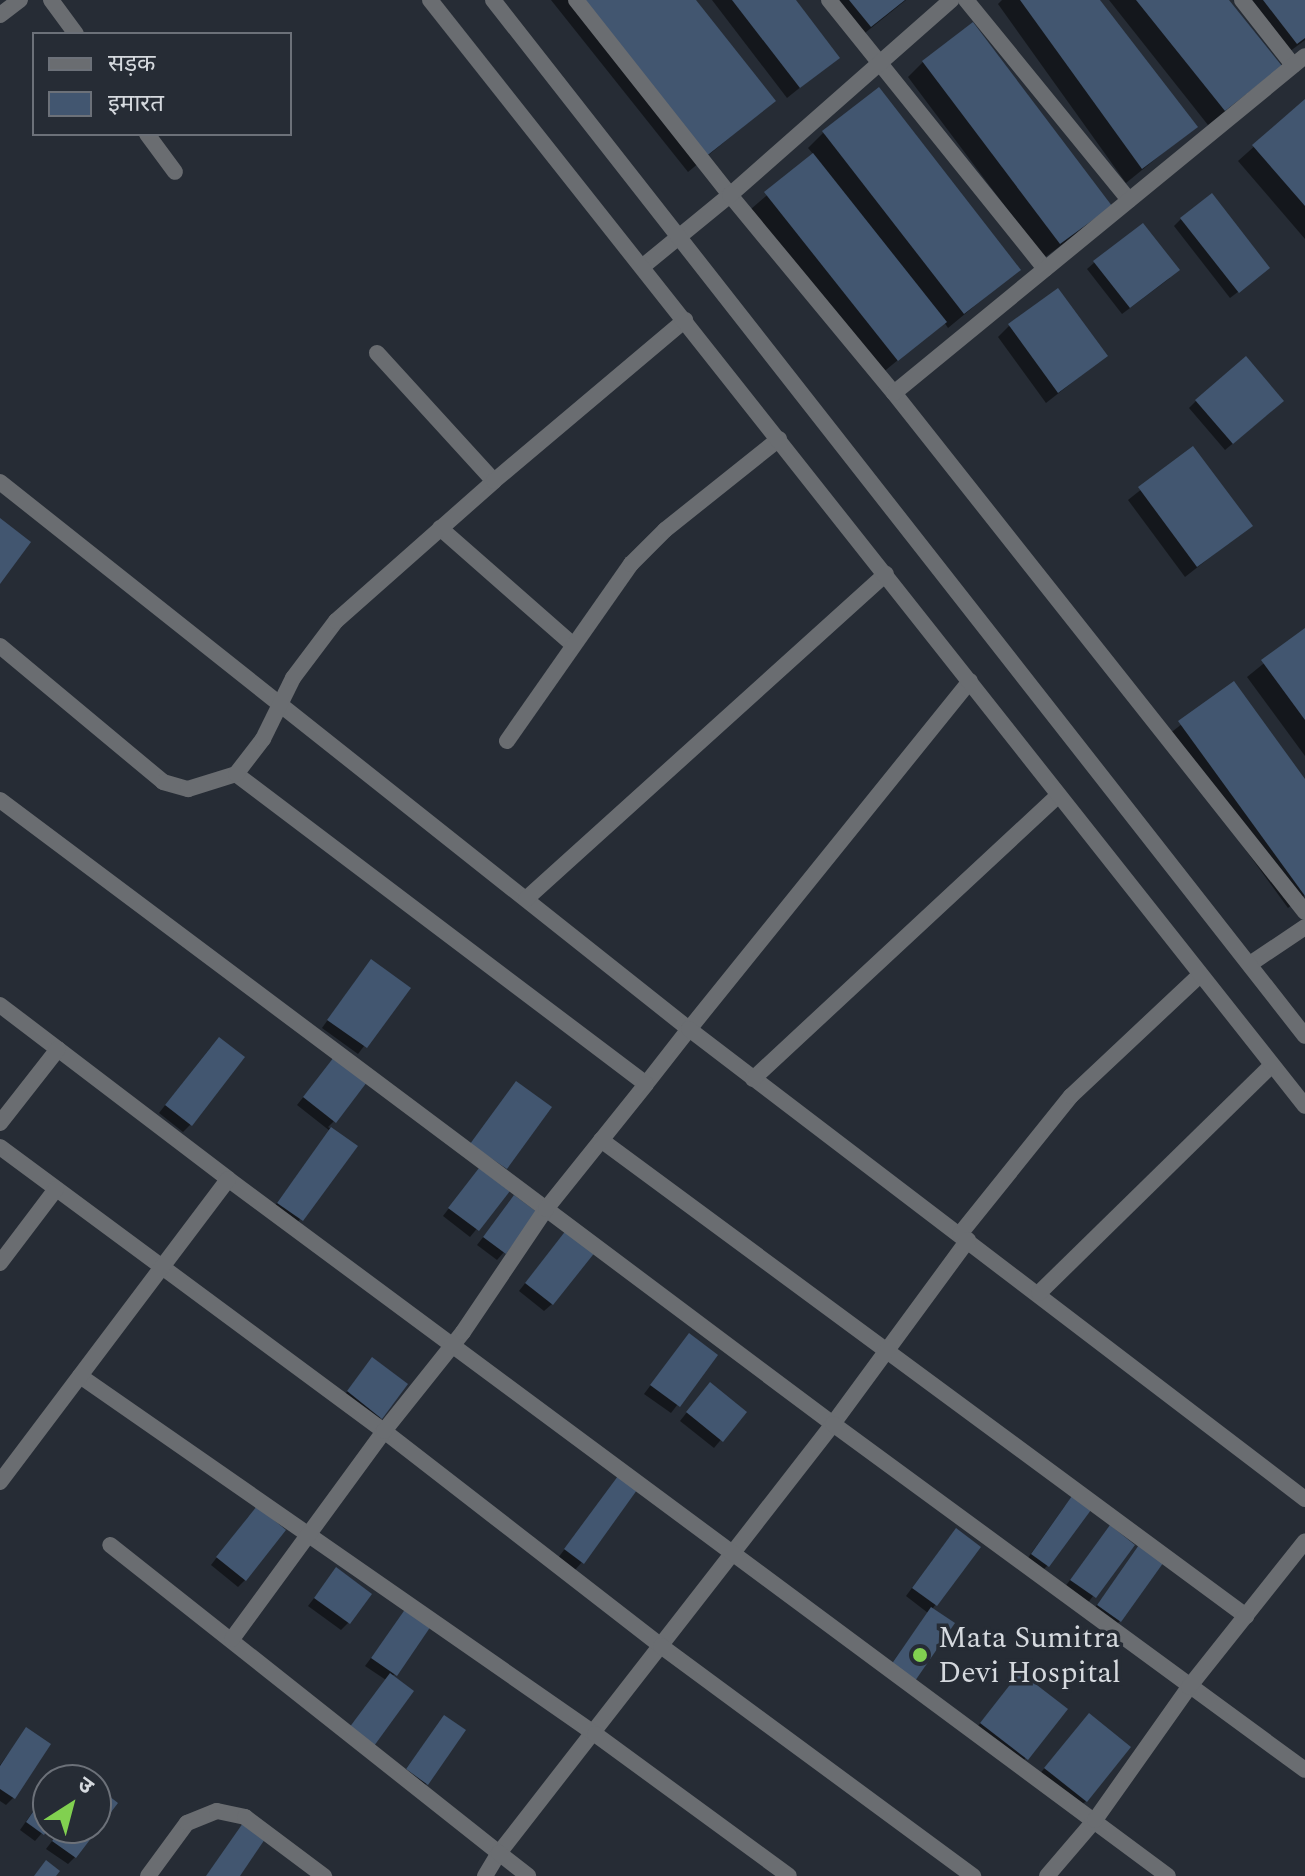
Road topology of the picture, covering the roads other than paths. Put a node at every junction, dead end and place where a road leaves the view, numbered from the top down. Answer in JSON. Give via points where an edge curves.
{"nodes":[{"id":1,"x":20,"y":0,"type":"edge"},
{"id":2,"x":51,"y":0,"type":"edge"},
{"id":3,"x":430,"y":0,"type":"edge"},
{"id":4,"x":493,"y":0,"type":"edge"},
{"id":5,"x":576,"y":0,"type":"edge"},
{"id":6,"x":829,"y":0,"type":"edge"},
{"id":7,"x":951,"y":0,"type":"edge"},
{"id":8,"x":966,"y":0,"type":"edge"},
{"id":9,"x":1242,"y":0,"type":"edge"},
{"id":10,"x":0,"y":15,"type":"edge"},
{"id":11,"x":75,"y":32,"type":"edge"},
{"id":12,"x":1299,"y":61,"type":"edge"},
{"id":13,"x":879,"y":63,"type":"junction"},
{"id":14,"x":148,"y":136,"type":"edge"},
{"id":15,"x":175,"y":172,"type":"dead end"},
{"id":16,"x":730,"y":195,"type":"junction"},
{"id":17,"x":1129,"y":200,"type":"junction"},
{"id":18,"x":678,"y":238,"type":"junction"},
{"id":19,"x":642,"y":267,"type":"junction"},
{"id":20,"x":1045,"y":269,"type":"junction"},
{"id":21,"x":685,"y":320,"type":"junction"},
{"id":22,"x":377,"y":353,"type":"dead end"},
{"id":23,"x":894,"y":393,"type":"junction"},
{"id":24,"x":779,"y":439,"type":"junction"},
{"id":25,"x":494,"y":481,"type":"junction"},
{"id":26,"x":0,"y":482,"type":"edge"},
{"id":27,"x":440,"y":528,"type":"junction"},
{"id":28,"x":886,"y":574,"type":"junction"},
{"id":29,"x":573,"y":645,"type":"junction"},
{"id":30,"x":0,"y":646,"type":"edge"},
{"id":31,"x":970,"y":681,"type":"junction"},
{"id":32,"x":278,"y":706,"type":"junction"},
{"id":33,"x":507,"y":741,"type":"dead end"},
{"id":34,"x":236,"y":774,"type":"junction"},
{"id":35,"x":1059,"y":795,"type":"junction"},
{"id":36,"x":0,"y":800,"type":"edge"},
{"id":37,"x":526,"y":899,"type":"junction"},
{"id":38,"x":1305,"y":912,"type":"edge"},
{"id":39,"x":1305,"y":927,"type":"edge"},
{"id":40,"x":1250,"y":964,"type":"junction"},
{"id":41,"x":1200,"y":975,"type":"junction"},
{"id":42,"x":0,"y":1005,"type":"edge"},
{"id":43,"x":689,"y":1029,"type":"junction"},
{"id":44,"x":1305,"y":1036,"type":"edge"},
{"id":45,"x":58,"y":1049,"type":"junction"},
{"id":46,"x":1271,"y":1066,"type":"junction"},
{"id":47,"x":753,"y":1079,"type":"junction"},
{"id":48,"x":646,"y":1084,"type":"junction"},
{"id":49,"x":1305,"y":1106,"type":"edge"},
{"id":50,"x":0,"y":1123,"type":"edge"},
{"id":51,"x":601,"y":1140,"type":"junction"},
{"id":52,"x":0,"y":1147,"type":"edge"},
{"id":53,"x":228,"y":1179,"type":"junction"},
{"id":54,"x":56,"y":1189,"type":"junction"},
{"id":55,"x":546,"y":1209,"type":"junction"},
{"id":56,"x":964,"y":1237,"type":"junction"},
{"id":57,"x":0,"y":1263,"type":"edge"},
{"id":58,"x":162,"y":1267,"type":"junction"},
{"id":59,"x":1039,"y":1293,"type":"junction"},
{"id":60,"x":452,"y":1345,"type":"junction"},
{"id":61,"x":887,"y":1350,"type":"junction"},
{"id":62,"x":80,"y":1376,"type":"junction"},
{"id":63,"x":833,"y":1424,"type":"junction"},
{"id":64,"x":384,"y":1431,"type":"junction"},
{"id":65,"x":0,"y":1482,"type":"edge"},
{"id":66,"x":1305,"y":1499,"type":"edge"},
{"id":67,"x":308,"y":1535,"type":"junction"},
{"id":68,"x":1305,"y":1541,"type":"edge"},
{"id":69,"x":110,"y":1545,"type":"dead end"},
{"id":70,"x":732,"y":1554,"type":"junction"},
{"id":71,"x":1246,"y":1616,"type":"junction"},
{"id":72,"x":232,"y":1639,"type":"junction"},
{"id":73,"x":661,"y":1646,"type":"junction"},
{"id":74,"x":1189,"y":1687,"type":"junction"},
{"id":75,"x":595,"y":1734,"type":"junction"},
{"id":76,"x":1305,"y":1770,"type":"edge"},
{"id":77,"x":1095,"y":1820,"type":"junction"},
{"id":78,"x":499,"y":1853,"type":"junction"},
{"id":79,"x":148,"y":1876,"type":"edge"},
{"id":80,"x":324,"y":1876,"type":"edge"},
{"id":81,"x":485,"y":1876,"type":"edge"},
{"id":82,"x":528,"y":1876,"type":"edge"},
{"id":83,"x":789,"y":1876,"type":"edge"},
{"id":84,"x":973,"y":1876,"type":"edge"},
{"id":85,"x":1047,"y":1876,"type":"edge"},
{"id":86,"x":1168,"y":1876,"type":"edge"}],
"edges":[{"from":1,"to":10,"type":"street"},
{"from":2,"to":11,"type":"street"},
{"from":3,"to":19,"type":"street"},
{"from":4,"to":18,"type":"street"},
{"from":5,"to":16,"type":"street"},
{"from":6,"to":13,"type":"street"},
{"from":7,"to":13,"type":"street"},
{"from":8,"to":17,"type":"street"},
{"from":9,"to":12,"type":"street"},
{"from":12,"to":17,"type":"street"},
{"from":13,"to":16,"type":"street"},
{"from":13,"to":20,"type":"street"},
{"from":14,"to":15,"type":"street"},
{"from":16,"to":18,"type":"street"},
{"from":16,"to":23,"type":"street"},
{"from":17,"to":20,"type":"street"},
{"from":18,"to":19,"type":"street"},
{"from":18,"to":40,"type":"street"},
{"from":19,"to":21,"type":"street"},
{"from":20,"to":23,"type":"street"},
{"from":21,"to":24,"type":"street"},
{"from":21,"to":25,"type":"street"},
{"from":22,"to":25,"type":"street"},
{"from":23,"to":38,"type":"street"},
{"from":24,"to":28,"type":"street"},
{"from":24,"to":29,"type":"street","via":[[649,544]]},
{"from":25,"to":27,"type":"street"},
{"from":26,"to":32,"type":"street"},
{"from":27,"to":29,"type":"street"},
{"from":27,"to":32,"type":"street","via":[[336,621]]},
{"from":28,"to":31,"type":"street"},
{"from":28,"to":37,"type":"street"},
{"from":29,"to":33,"type":"street"},
{"from":30,"to":34,"type":"street","via":[[163,782],[188,789]]},
{"from":31,"to":35,"type":"street"},
{"from":31,"to":43,"type":"street"},
{"from":32,"to":34,"type":"street","via":[[263,739]]},
{"from":32,"to":37,"type":"street"},
{"from":34,"to":48,"type":"street"},
{"from":35,"to":41,"type":"street"},
{"from":35,"to":47,"type":"street"},
{"from":36,"to":55,"type":"street"},
{"from":37,"to":43,"type":"street"},
{"from":39,"to":40,"type":"street"},
{"from":40,"to":44,"type":"street"},
{"from":41,"to":46,"type":"street"},
{"from":41,"to":56,"type":"street","via":[[1071,1096]]},
{"from":42,"to":45,"type":"street"},
{"from":43,"to":47,"type":"street"},
{"from":43,"to":48,"type":"street"},
{"from":45,"to":50,"type":"street"},
{"from":45,"to":53,"type":"street"},
{"from":46,"to":49,"type":"street"},
{"from":46,"to":59,"type":"street"},
{"from":47,"to":56,"type":"street"},
{"from":48,"to":51,"type":"street"},
{"from":51,"to":55,"type":"street"},
{"from":51,"to":61,"type":"street"},
{"from":52,"to":54,"type":"street"},
{"from":53,"to":58,"type":"street"},
{"from":53,"to":60,"type":"street"},
{"from":54,"to":57,"type":"street"},
{"from":54,"to":58,"type":"street"},
{"from":55,"to":60,"type":"street"},
{"from":55,"to":63,"type":"street"},
{"from":56,"to":59,"type":"street"},
{"from":56,"to":61,"type":"street"},
{"from":58,"to":62,"type":"street"},
{"from":58,"to":64,"type":"street"},
{"from":59,"to":66,"type":"street"},
{"from":60,"to":64,"type":"street"},
{"from":60,"to":70,"type":"street"},
{"from":61,"to":63,"type":"street"},
{"from":61,"to":71,"type":"street"},
{"from":62,"to":65,"type":"street"},
{"from":62,"to":67,"type":"street"},
{"from":63,"to":70,"type":"street"},
{"from":63,"to":74,"type":"street"},
{"from":64,"to":67,"type":"street"},
{"from":64,"to":73,"type":"street"},
{"from":67,"to":72,"type":"street"},
{"from":67,"to":75,"type":"street"},
{"from":68,"to":71,"type":"street"},
{"from":69,"to":72,"type":"street"},
{"from":70,"to":73,"type":"street"},
{"from":70,"to":77,"type":"street"},
{"from":71,"to":74,"type":"street"},
{"from":72,"to":78,"type":"street"},
{"from":73,"to":75,"type":"street"},
{"from":73,"to":84,"type":"street"},
{"from":74,"to":76,"type":"street"},
{"from":74,"to":77,"type":"street"},
{"from":75,"to":78,"type":"street"},
{"from":75,"to":83,"type":"street"},
{"from":77,"to":85,"type":"street"},
{"from":77,"to":86,"type":"street"},
{"from":78,"to":81,"type":"street"},
{"from":78,"to":82,"type":"street"},
{"from":79,"to":80,"type":"street","via":[[187,1823],[217,1811],[245,1817]]}]}
